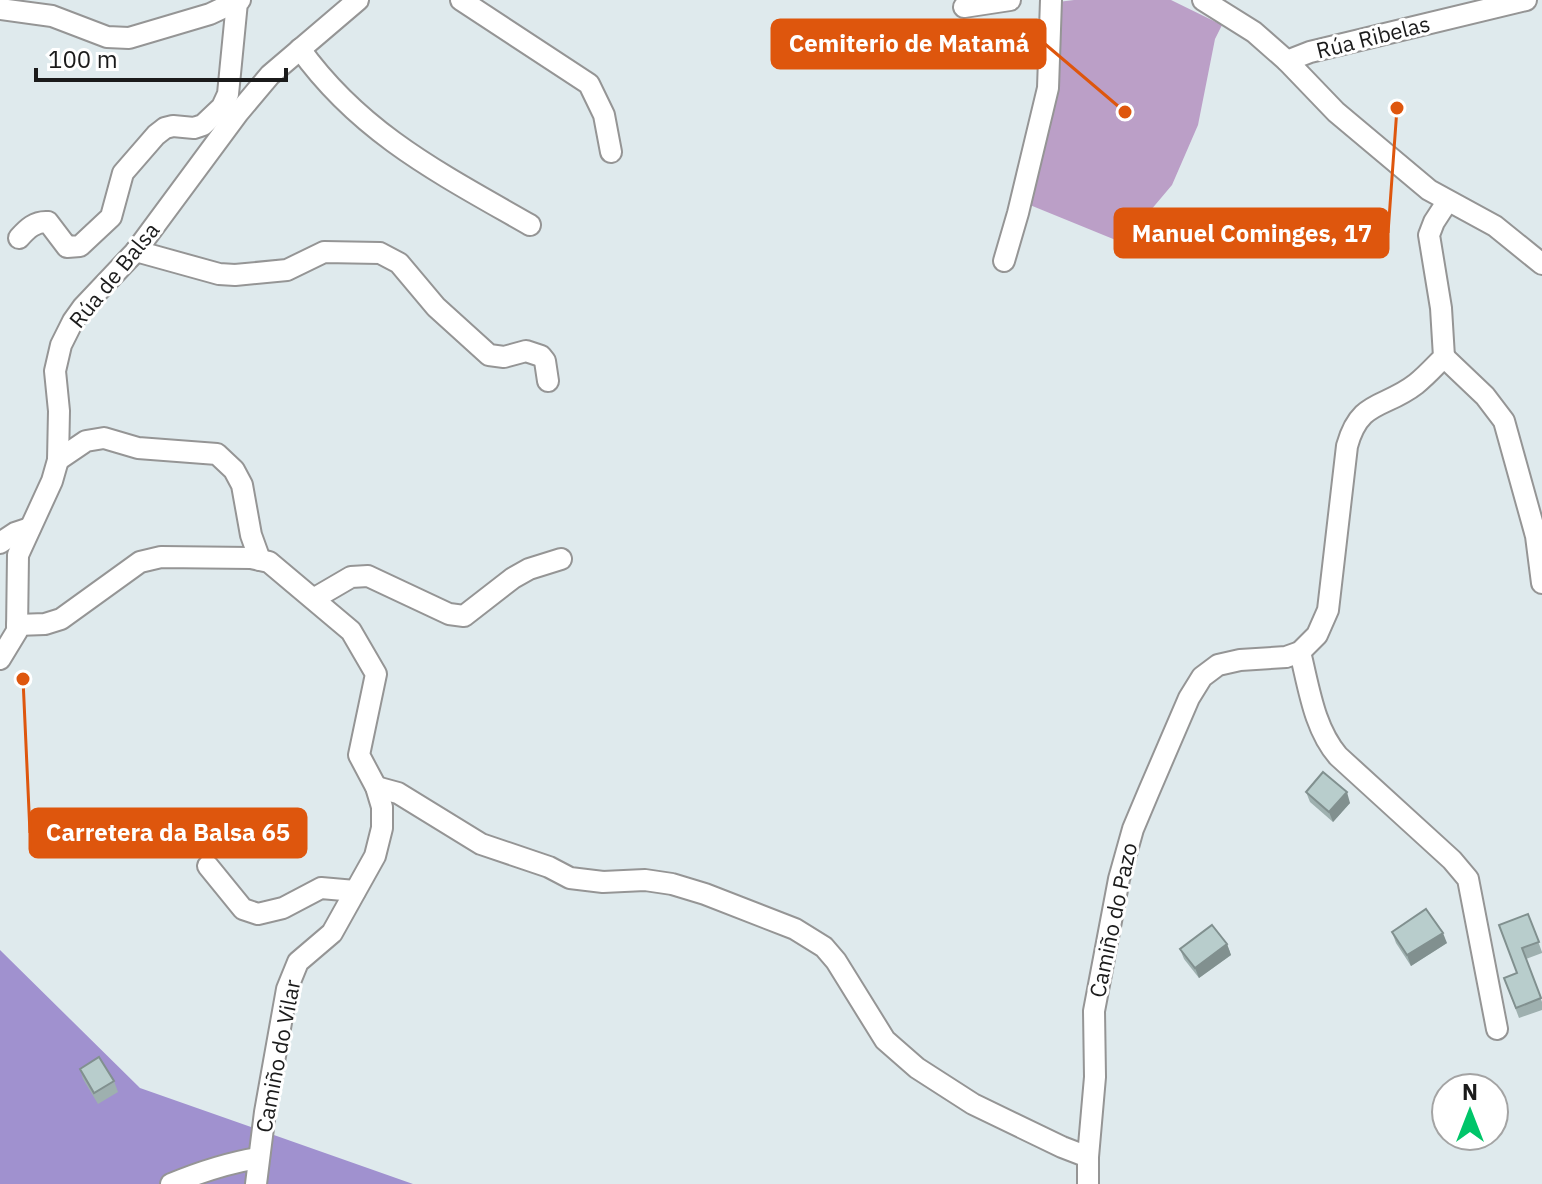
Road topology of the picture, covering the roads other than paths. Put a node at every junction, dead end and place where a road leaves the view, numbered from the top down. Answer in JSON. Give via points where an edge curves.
{"nodes":[{"id":1,"x":358,"y":0,"type":"edge"},
{"id":2,"x":461,"y":0,"type":"edge"},
{"id":3,"x":1010,"y":0,"type":"edge"},
{"id":4,"x":1051,"y":0,"type":"edge"},
{"id":5,"x":1203,"y":0,"type":"edge"},
{"id":6,"x":1526,"y":0,"type":"edge"},
{"id":7,"x":238,"y":1,"type":"edge"},
{"id":8,"x":964,"y":7,"type":"dead end"},
{"id":9,"x":1463,"y":8,"type":"edge"},
{"id":10,"x":0,"y":9,"type":"edge"},
{"id":11,"x":300,"y":49,"type":"junction"},
{"id":12,"x":1287,"y":61,"type":"junction"},
{"id":13,"x":229,"y":126,"type":"junction"},
{"id":14,"x":194,"y":128,"type":"junction"},
{"id":15,"x":611,"y":152,"type":"dead end"},
{"id":16,"x":1447,"y":202,"type":"junction"},
{"id":17,"x":530,"y":225,"type":"dead end"},
{"id":18,"x":19,"y":238,"type":"dead end"},
{"id":19,"x":136,"y":251,"type":"junction"},
{"id":20,"x":1004,"y":261,"type":"dead end"},
{"id":21,"x":1542,"y":264,"type":"edge"},
{"id":22,"x":1444,"y":357,"type":"junction"},
{"id":23,"x":548,"y":381,"type":"dead end"},
{"id":24,"x":58,"y":460,"type":"junction"},
{"id":25,"x":30,"y":528,"type":"junction"},
{"id":26,"x":0,"y":543,"type":"edge"},
{"id":27,"x":561,"y":559,"type":"dead end"},
{"id":28,"x":260,"y":560,"type":"junction"},
{"id":29,"x":1542,"y":583,"type":"edge"},
{"id":30,"x":315,"y":598,"type":"junction"},
{"id":31,"x":17,"y":625,"type":"junction"},
{"id":32,"x":1300,"y":652,"type":"junction"},
{"id":33,"x":0,"y":659,"type":"edge"},
{"id":34,"x":376,"y":787,"type":"junction"},
{"id":35,"x":208,"y":866,"type":"dead end"},
{"id":36,"x":355,"y":891,"type":"junction"},
{"id":37,"x":1497,"y":1029,"type":"dead end"},
{"id":38,"x":1088,"y":1157,"type":"junction"},
{"id":39,"x":258,"y":1158,"type":"junction"},
{"id":40,"x":171,"y":1184,"type":"edge"},
{"id":41,"x":256,"y":1184,"type":"edge"},
{"id":42,"x":1088,"y":1184,"type":"edge"}],
"edges":[{"from":1,"to":11,"type":"street","name":"Rúa de Balsa"},
{"from":2,"to":15,"type":"street","via":[[589,84],[604,115]]},
{"from":3,"to":8,"type":"street"},
{"from":4,"to":20,"type":"street","via":[[1048,88]]},
{"from":5,"to":12,"type":"street"},
{"from":6,"to":9,"type":"street","name":"Rúa Ribelas"},
{"from":7,"to":10,"type":"street","via":[[210,14],[117,39],[52,16]]},
{"from":7,"to":14,"type":"street","via":[[228,94],[222,107]]},
{"from":9,"to":12,"type":"street","name":"Rúa Ribelas"},
{"from":11,"to":13,"type":"street","name":"Rúa de Balsa","via":[[270,75]]},
{"from":11,"to":17,"type":"street","via":[[343,101],[376,130]]},
{"from":12,"to":16,"type":"street","via":[[1336,112]]},
{"from":13,"to":14,"type":"street"},
{"from":13,"to":19,"type":"street","name":"Rúa de Balsa"},
{"from":14,"to":18,"type":"street","via":[[173,126],[156,135],[123,173],[111,217],[80,246],[67,247],[48,222],[27,229]]},
{"from":16,"to":21,"type":"street","via":[[1495,226]]},
{"from":16,"to":22,"type":"street","via":[[1429,235]]},
{"from":19,"to":23,"type":"street","via":[[235,275],[287,270],[324,252],[380,253],[399,263],[436,307],[489,355],[526,351],[541,356]]},
{"from":19,"to":24,"type":"street","name":"Rúa de Balsa","via":[[83,307],[61,345],[55,371]]},
{"from":22,"to":29,"type":"street","via":[[1504,421],[1536,536]]},
{"from":22,"to":32,"type":"street","via":[[1416,385],[1360,416],[1351,431],[1328,610],[1317,635]]},
{"from":24,"to":25,"type":"street","name":"Rúa de Balsa"},
{"from":24,"to":28,"type":"street","via":[[86,441],[104,438],[138,448],[217,454],[242,485]]},
{"from":25,"to":26,"type":"street"},
{"from":25,"to":31,"type":"street","name":"Rúa de Balsa","via":[[16,567]]},
{"from":27,"to":30,"type":"street","via":[[513,578],[464,616],[368,576],[351,577]]},
{"from":28,"to":30,"type":"street","name":"Camiño do Vilar"},
{"from":28,"to":31,"type":"street","via":[[161,557],[140,562],[61,619]]},
{"from":30,"to":34,"type":"street","name":"Camiño do Vilar","via":[[351,631],[376,674],[359,755]]},
{"from":31,"to":33,"type":"street","name":"Rúa de Balsa"},
{"from":32,"to":37,"type":"street","via":[[1326,742],[1468,879]]},
{"from":32,"to":38,"type":"street","name":"Camiño do Pazo","via":[[1218,665],[1202,677],[1133,829],[1094,1011]]},
{"from":34,"to":36,"type":"street","name":"Camiño do Vilar","via":[[382,828],[375,856]]},
{"from":34,"to":38,"type":"street","via":[[398,793],[481,844],[570,878],[672,884],[795,929],[824,947],[885,1040],[917,1068],[973,1104]]},
{"from":35,"to":36,"type":"street","via":[[243,909],[258,914],[321,888]]},
{"from":36,"to":39,"type":"street","name":"Camiño do Vilar","via":[[332,933],[298,962],[287,989]]},
{"from":38,"to":42,"type":"street","name":"Camiño do Pazo"},
{"from":39,"to":40,"type":"street"},
{"from":39,"to":41,"type":"street","name":"Camiño do Vilar"}]}
